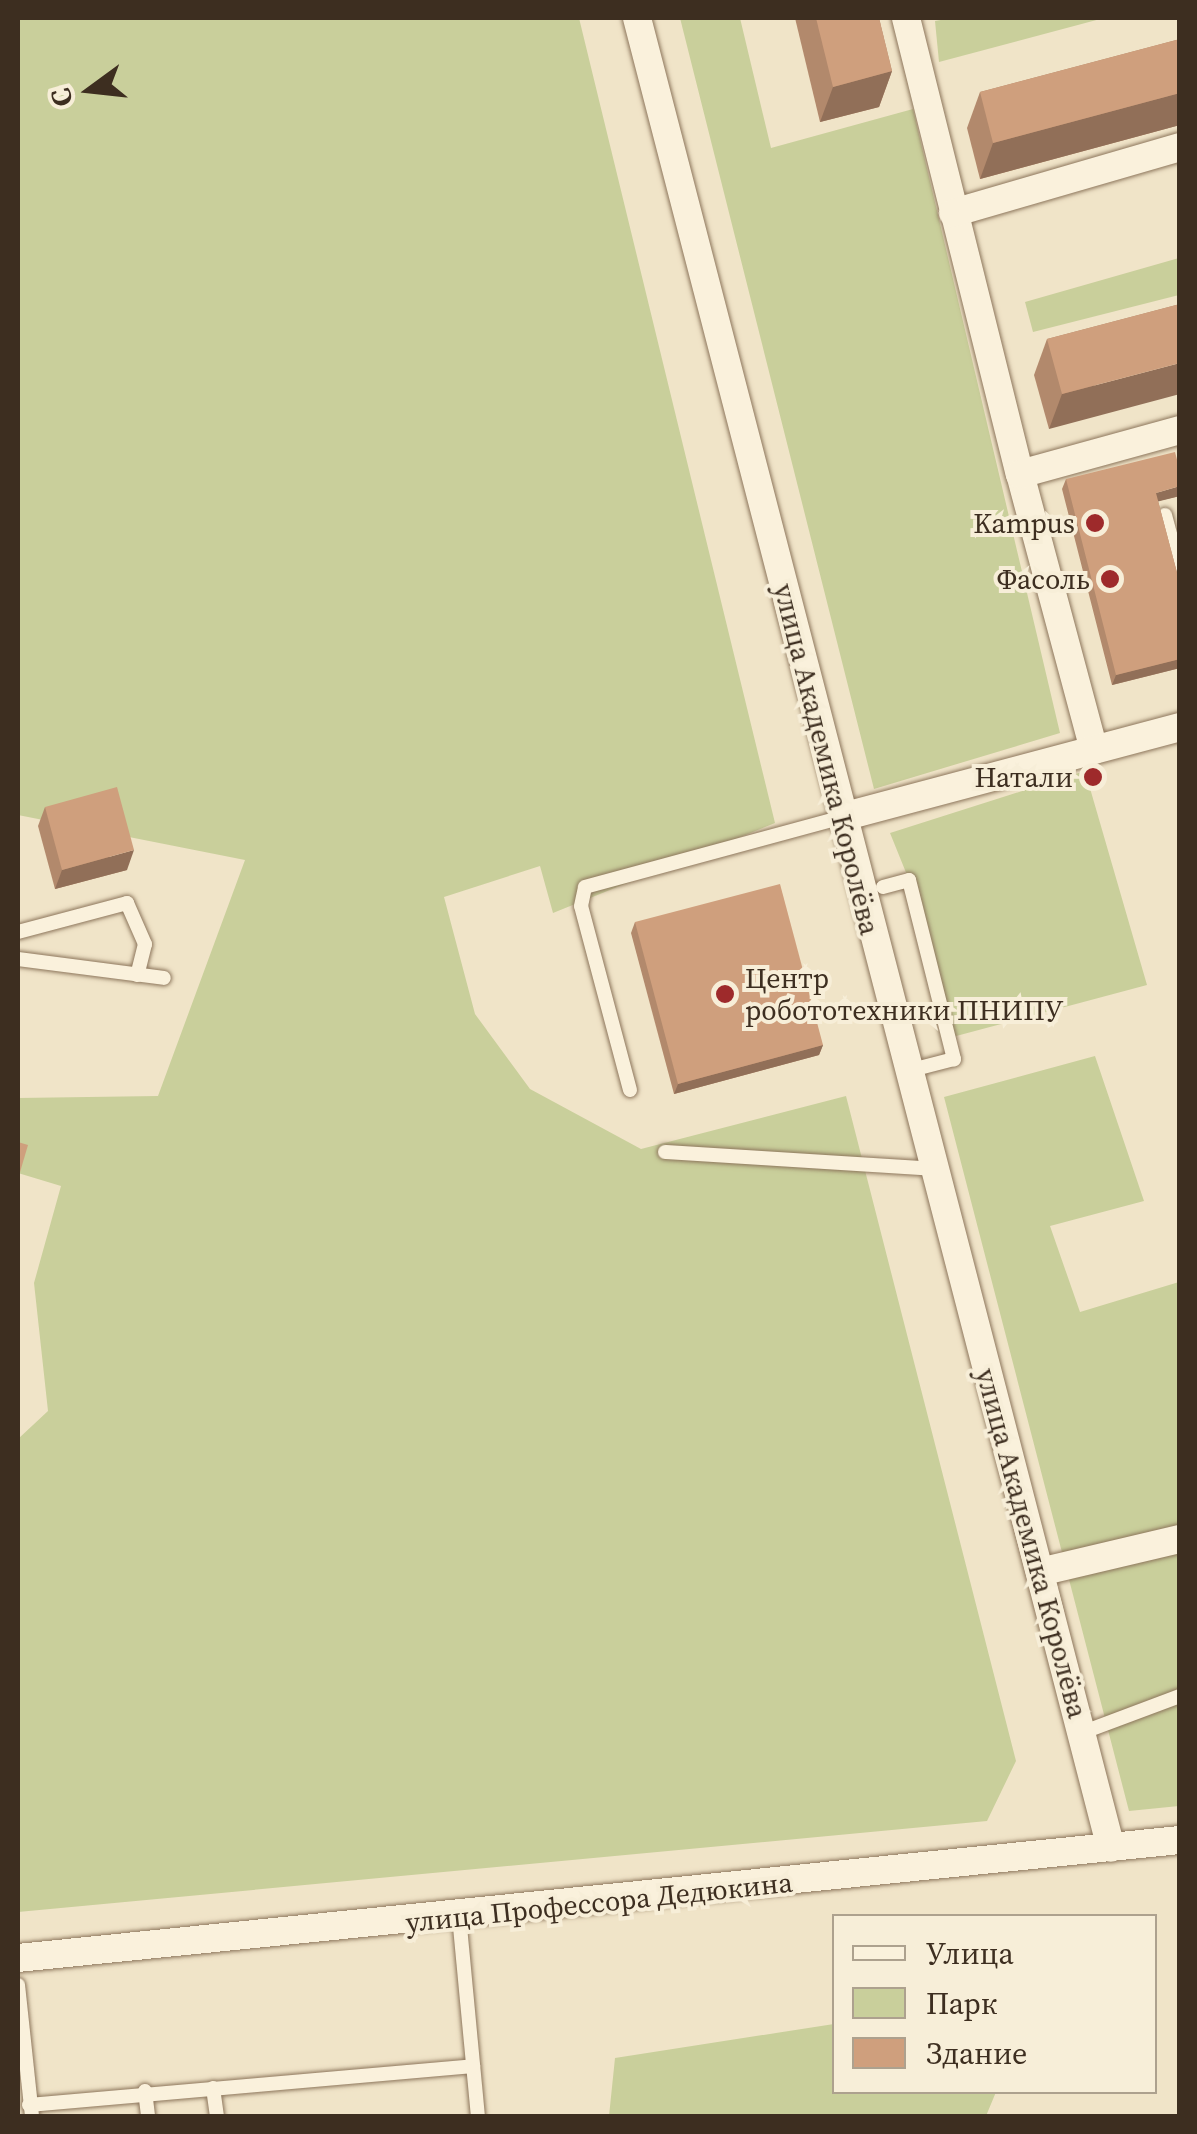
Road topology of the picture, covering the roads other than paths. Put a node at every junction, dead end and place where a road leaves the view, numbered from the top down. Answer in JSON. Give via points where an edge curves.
{"nodes":[{"id":1,"x":637,"y":18,"type":"edge"},
{"id":2,"x":906,"y":18,"type":"edge"},
{"id":3,"x":1180,"y":148,"type":"edge"},
{"id":4,"x":953,"y":213,"type":"junction"},
{"id":5,"x":1180,"y":430,"type":"edge"},
{"id":6,"x":1020,"y":474,"type":"junction"},
{"id":7,"x":1165,"y":514,"type":"edge"},
{"id":8,"x":1180,"y":570,"type":"edge"},
{"id":9,"x":1178,"y":732,"type":"edge"},
{"id":10,"x":1094,"y":750,"type":"junction"},
{"id":11,"x":842,"y":817,"type":"junction"},
{"id":12,"x":883,"y":887,"type":"dead end"},
{"id":13,"x":18,"y":932,"type":"edge"},
{"id":14,"x":18,"y":956,"type":"edge"},
{"id":15,"x":137,"y":974,"type":"junction"},
{"id":16,"x":164,"y":978,"type":"dead end"},
{"id":17,"x":907,"y":1071,"type":"junction"},
{"id":18,"x":630,"y":1090,"type":"dead end"},
{"id":19,"x":665,"y":1152,"type":"dead end"},
{"id":20,"x":933,"y":1170,"type":"junction"},
{"id":21,"x":1180,"y":1540,"type":"edge"},
{"id":22,"x":1040,"y":1572,"type":"junction"},
{"id":23,"x":1180,"y":1696,"type":"edge"},
{"id":24,"x":1081,"y":1733,"type":"junction"},
{"id":25,"x":1180,"y":1840,"type":"edge"},
{"id":26,"x":1111,"y":1848,"type":"junction"},
{"id":27,"x":459,"y":1916,"type":"junction"},
{"id":28,"x":18,"y":1958,"type":"edge"},
{"id":29,"x":18,"y":1985,"type":"edge"},
{"id":30,"x":473,"y":2066,"type":"junction"},
{"id":31,"x":213,"y":2088,"type":"junction"},
{"id":32,"x":145,"y":2092,"type":"junction"},
{"id":33,"x":30,"y":2111,"type":"edge"},
{"id":34,"x":148,"y":2116,"type":"edge"},
{"id":35,"x":217,"y":2116,"type":"edge"},
{"id":36,"x":478,"y":2116,"type":"edge"}],
"edges":[{"from":1,"to":11,"type":"street","name":"улица Академика Королёва"},
{"from":2,"to":4,"type":"street"},
{"from":3,"to":4,"type":"street"},
{"from":4,"to":6,"type":"street"},
{"from":5,"to":6,"type":"street"},
{"from":6,"to":10,"type":"street"},
{"from":7,"to":8,"type":"lane"},
{"from":9,"to":10,"type":"street"},
{"from":10,"to":11,"type":"street"},
{"from":11,"to":17,"type":"street","name":"улица Академика Королёва"},
{"from":11,"to":18,"type":"lane","via":[[585,886],[581,906]]},
{"from":12,"to":17,"type":"lane","via":[[909,880],[954,1059]]},
{"from":13,"to":15,"type":"lane","via":[[127,903],[145,944]]},
{"from":14,"to":15,"type":"lane"},
{"from":15,"to":16,"type":"lane"},
{"from":17,"to":20,"type":"street","name":"улица Академика Королёва"},
{"from":19,"to":20,"type":"lane"},
{"from":20,"to":22,"type":"street","name":"улица Академика Королёва"},
{"from":21,"to":22,"type":"street"},
{"from":22,"to":24,"type":"street","name":"улица Академика Королёва"},
{"from":23,"to":24,"type":"lane"},
{"from":24,"to":26,"type":"street","name":"улица Академика Королёва"},
{"from":25,"to":26,"type":"street","name":"улица Профессора Дедюкина"},
{"from":26,"to":27,"type":"street","name":"улица Профессора Дедюкина"},
{"from":27,"to":28,"type":"street","name":"улица Профессора Дедюкина"},
{"from":27,"to":30,"type":"lane"},
{"from":29,"to":33,"type":"lane"},
{"from":30,"to":31,"type":"lane"},
{"from":30,"to":36,"type":"lane"},
{"from":31,"to":32,"type":"lane"},
{"from":31,"to":35,"type":"lane"},
{"from":32,"to":33,"type":"lane"},
{"from":32,"to":34,"type":"lane"}]}
